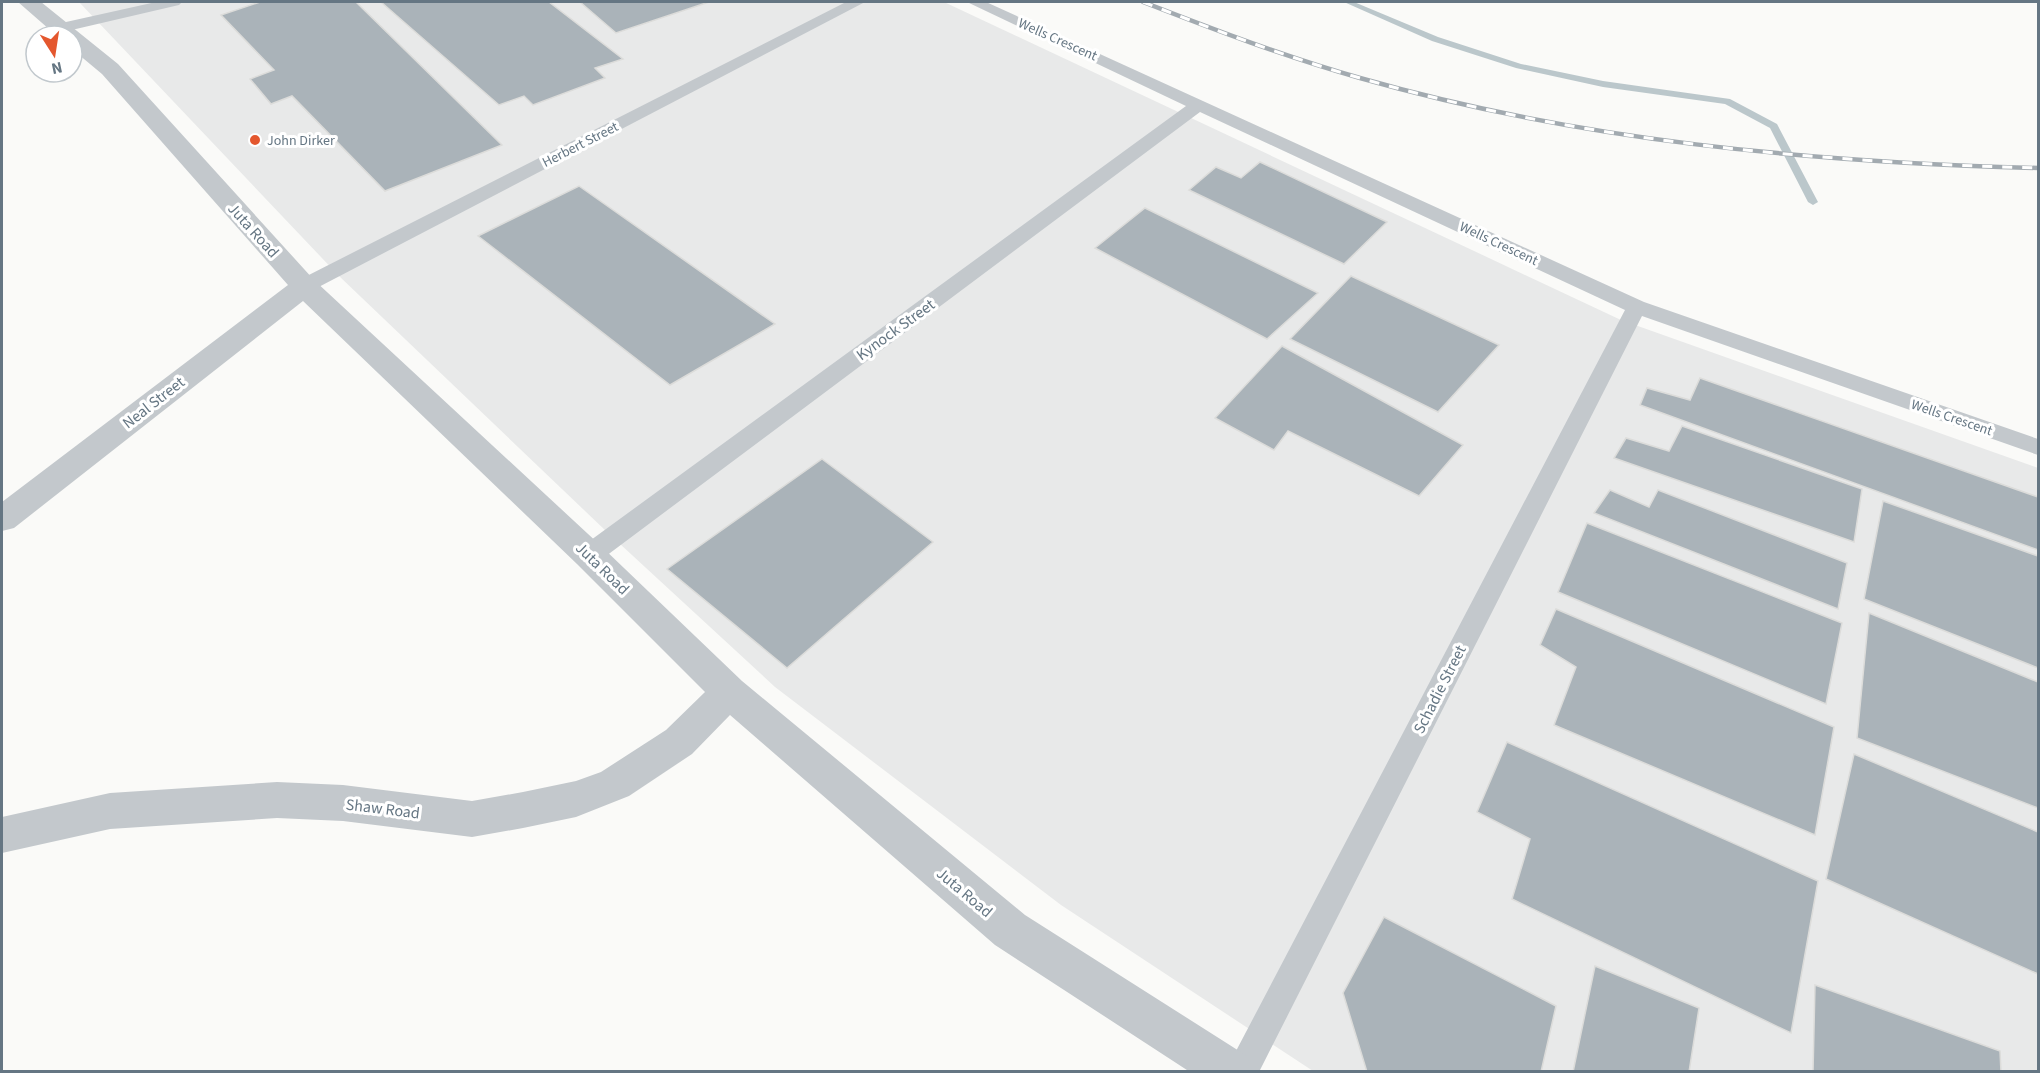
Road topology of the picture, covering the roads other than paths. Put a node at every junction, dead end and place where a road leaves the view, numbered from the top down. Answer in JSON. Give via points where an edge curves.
{"nodes":[{"id":1,"x":29,"y":2,"type":"edge"},
{"id":2,"x":174,"y":2,"type":"edge"},
{"id":3,"x":857,"y":2,"type":"edge"},
{"id":4,"x":975,"y":2,"type":"edge"},
{"id":5,"x":129,"y":7,"type":"edge"},
{"id":6,"x":59,"y":24,"type":"edge"},
{"id":7,"x":73,"y":24,"type":"edge"},
{"id":8,"x":84,"y":45,"type":"edge"},
{"id":9,"x":1200,"y":104,"type":"junction"},
{"id":10,"x":304,"y":286,"type":"junction"},
{"id":11,"x":1637,"y":307,"type":"junction"},
{"id":12,"x":2038,"y":447,"type":"edge"},
{"id":13,"x":2,"y":519,"type":"edge"},
{"id":14,"x":589,"y":555,"type":"junction"},
{"id":15,"x":729,"y":692,"type":"junction"},
{"id":16,"x":2,"y":835,"type":"edge"},
{"id":17,"x":1231,"y":1071,"type":"edge"},
{"id":18,"x":1241,"y":1071,"type":"edge"}],
"edges":[{"from":1,"to":6,"type":"street","name":"Juta Road"},
{"from":2,"to":5,"type":"lane"},
{"from":3,"to":10,"type":"lane","name":"Herbert Street"},
{"from":4,"to":9,"type":"lane","name":"Wells Crescent"},
{"from":5,"to":7,"type":"lane"},
{"from":8,"to":10,"type":"street","name":"Juta Road","via":[[111,69]]},
{"from":9,"to":11,"type":"lane","name":"Wells Crescent"},
{"from":9,"to":14,"type":"lane","name":"Kynock Street"},
{"from":10,"to":13,"type":"street","name":"Neal Street"},
{"from":10,"to":14,"type":"street","name":"Juta Road"},
{"from":11,"to":12,"type":"lane","name":"Wells Crescent"},
{"from":11,"to":18,"type":"lane","name":"Schadie Street"},
{"from":14,"to":15,"type":"street","name":"Juta Road"},
{"from":15,"to":16,"type":"street","name":"Shaw Road","via":[[679,742],[615,783],[576,799],[523,810],[472,819],[343,802],[256,801],[110,811]]},
{"from":15,"to":17,"type":"street","name":"Juta Road","via":[[1010,930]]}]}
